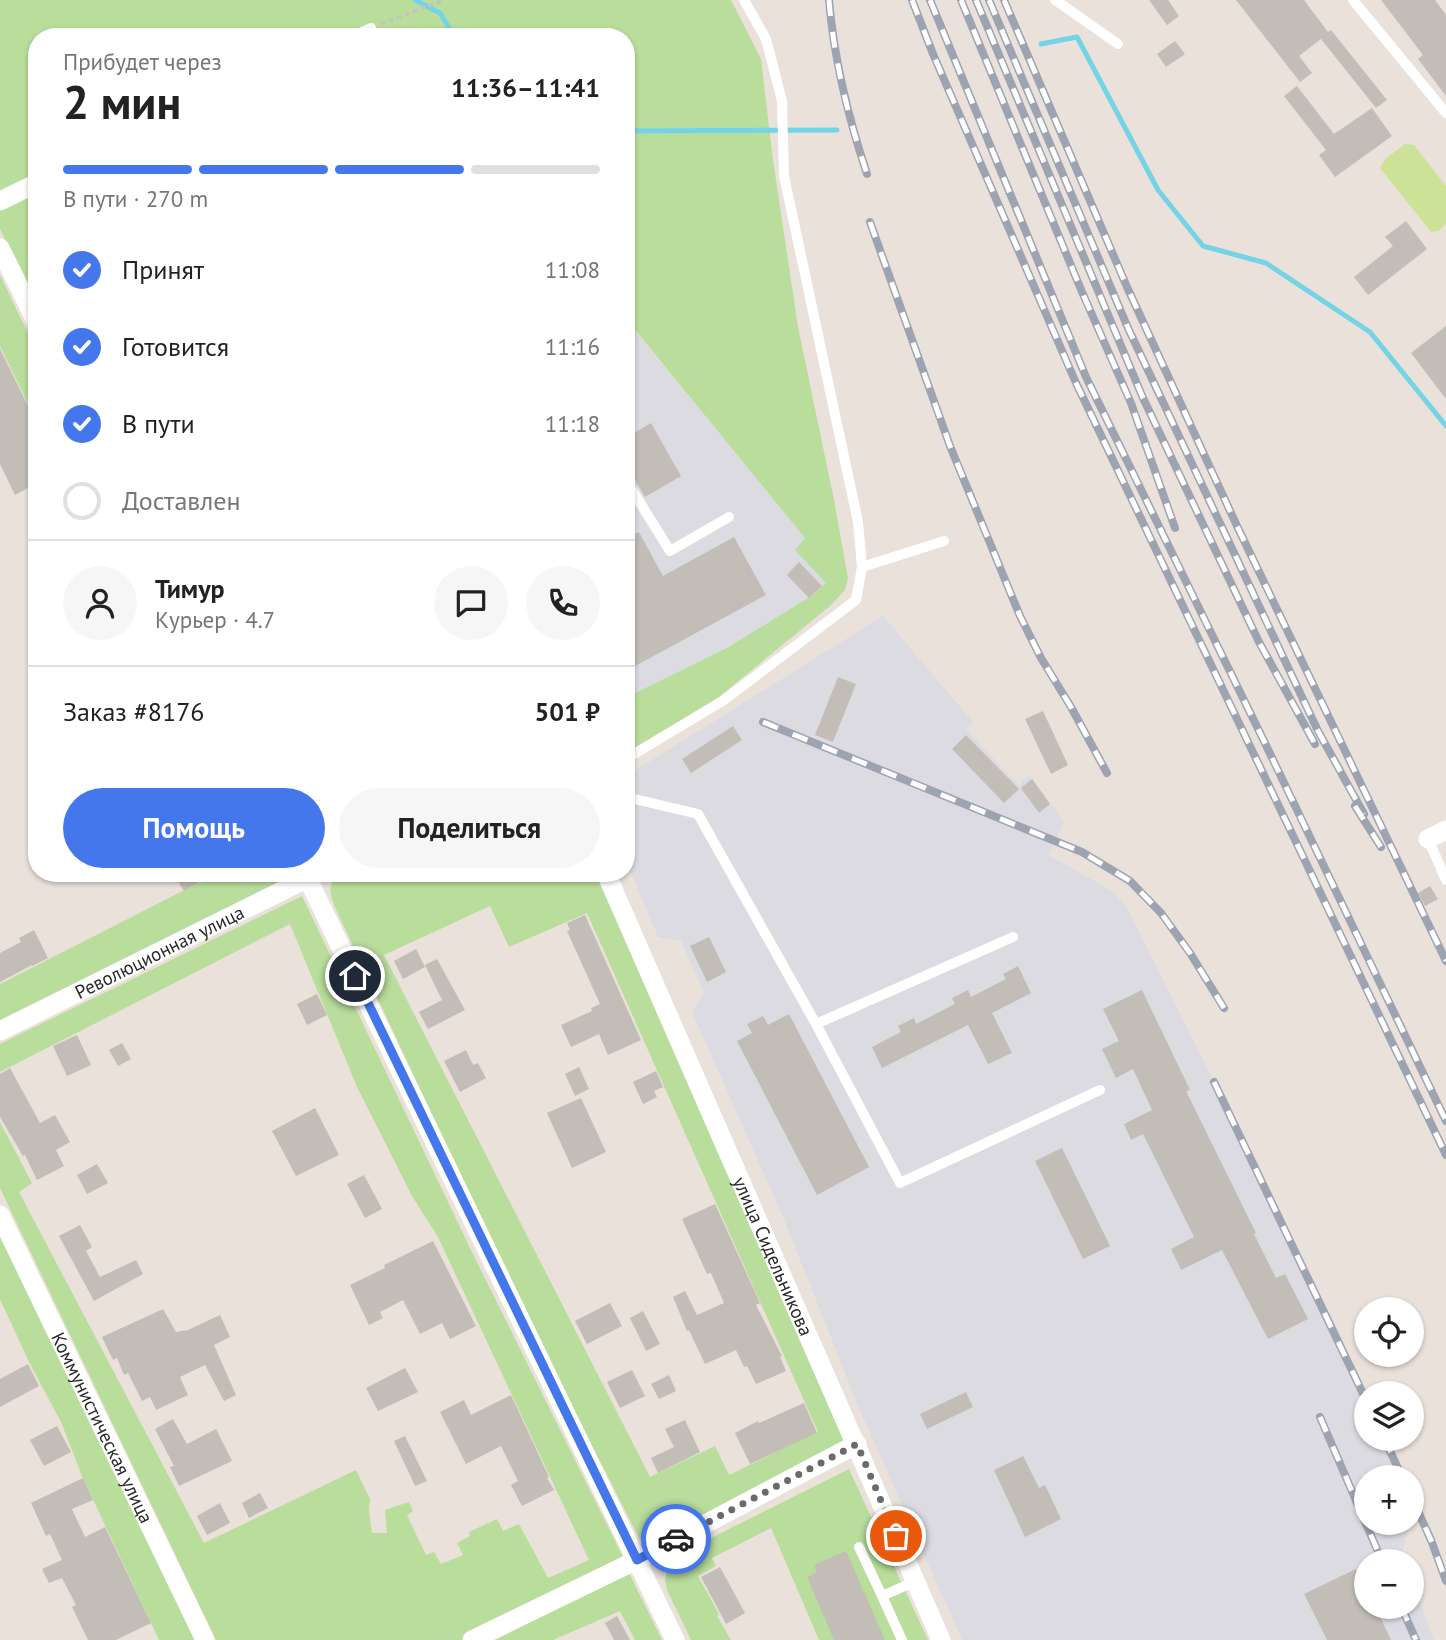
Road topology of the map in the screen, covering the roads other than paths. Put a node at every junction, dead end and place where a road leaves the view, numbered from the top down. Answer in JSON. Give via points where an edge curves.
{"nodes":[{"id":1,"x":744,"y":0,"type":"edge"},
{"id":2,"x":1055,"y":0,"type":"edge"},
{"id":3,"x":1353,"y":0,"type":"edge"},
{"id":4,"x":1118,"y":44,"type":"dead end"},
{"id":5,"x":1446,"y":113,"type":"edge"},
{"id":6,"x":28,"y":187,"type":"edge"},
{"id":7,"x":0,"y":201,"type":"edge"},
{"id":8,"x":0,"y":247,"type":"edge"},
{"id":9,"x":28,"y":305,"type":"edge"},
{"id":10,"x":635,"y":495,"type":"edge"},
{"id":11,"x":729,"y":517,"type":"dead end"},
{"id":12,"x":944,"y":541,"type":"dead end"},
{"id":13,"x":862,"y":567,"type":"junction"},
{"id":14,"x":635,"y":754,"type":"edge"},
{"id":15,"x":635,"y":799,"type":"edge"},
{"id":16,"x":1437,"y":834,"type":"edge"},
{"id":17,"x":1446,"y":880,"type":"edge"},
{"id":18,"x":296,"y":882,"type":"edge"},
{"id":19,"x":313,"y":882,"type":"edge"},
{"id":20,"x":610,"y":882,"type":"edge"},
{"id":21,"x":1013,"y":937,"type":"dead end"},
{"id":22,"x":816,"y":1024,"type":"junction"},
{"id":23,"x":0,"y":1031,"type":"edge"},
{"id":24,"x":1100,"y":1090,"type":"dead end"},
{"id":25,"x":0,"y":1215,"type":"edge"},
{"id":26,"x":857,"y":1444,"type":"junction"},
{"id":27,"x":859,"y":1547,"type":"dead end"},
{"id":28,"x":637,"y":1560,"type":"junction"},
{"id":29,"x":916,"y":1581,"type":"junction"},
{"id":30,"x":882,"y":1597,"type":"junction"},
{"id":31,"x":205,"y":1640,"type":"edge"},
{"id":32,"x":472,"y":1640,"type":"edge"},
{"id":33,"x":676,"y":1640,"type":"edge"},
{"id":34,"x":902,"y":1640,"type":"edge"},
{"id":35,"x":941,"y":1640,"type":"edge"}],
"edges":[{"from":1,"to":13,"type":"lane","via":[[766,38],[782,101],[784,176],[858,522]]},
{"from":2,"to":4,"type":"lane"},
{"from":3,"to":5,"type":"lane"},
{"from":6,"to":7,"type":"street"},
{"from":8,"to":9,"type":"street"},
{"from":10,"to":11,"type":"lane","via":[[670,551]]},
{"from":12,"to":13,"type":"lane"},
{"from":13,"to":14,"type":"lane","via":[[856,600],[724,700]]},
{"from":15,"to":22,"type":"lane","via":[[698,814]]},
{"from":16,"to":17,"type":"lane"},
{"from":18,"to":23,"type":"street","name":"Революционная улица"},
{"from":19,"to":28,"type":"street"},
{"from":20,"to":26,"type":"street","name":"улица Сидельникова"},
{"from":21,"to":22,"type":"lane"},
{"from":22,"to":24,"type":"lane","via":[[900,1183]]},
{"from":25,"to":31,"type":"street","name":"Коммунистическая улица"},
{"from":26,"to":28,"type":"street"},
{"from":26,"to":29,"type":"street","name":"улица Сидельникова"},
{"from":27,"to":30,"type":"lane"},
{"from":28,"to":32,"type":"street"},
{"from":28,"to":33,"type":"street"},
{"from":29,"to":30,"type":"lane"},
{"from":29,"to":35,"type":"street","name":"улица Сидельникова"},
{"from":30,"to":34,"type":"lane"}]}
